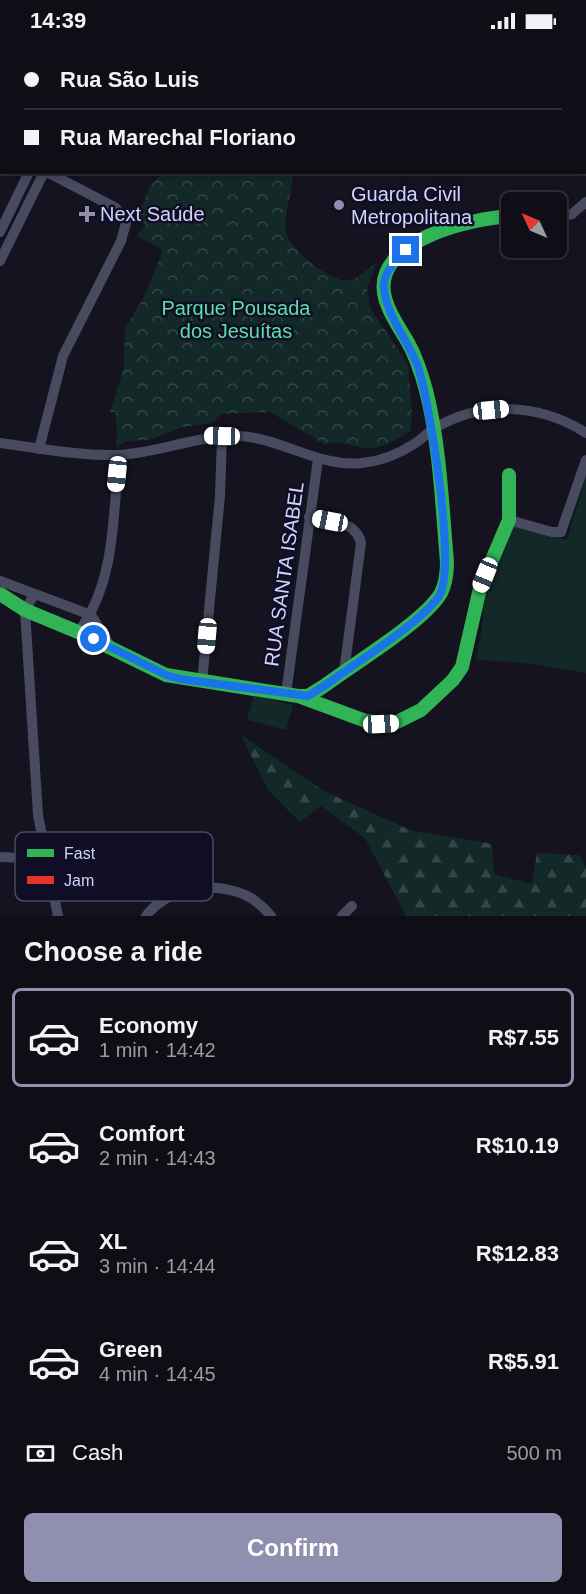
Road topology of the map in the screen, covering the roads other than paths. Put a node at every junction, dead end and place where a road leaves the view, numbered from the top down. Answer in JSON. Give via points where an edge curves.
{"nodes":[{"id":1,"x":28,"y":174,"type":"edge"},
{"id":2,"x":44,"y":174,"type":"edge"},
{"id":3,"x":49,"y":174,"type":"edge"},
{"id":4,"x":586,"y":202,"type":"edge"},
{"id":5,"x":567,"y":215,"type":"edge"},
{"id":6,"x":501,"y":216,"type":"edge"},
{"id":7,"x":0,"y":232,"type":"edge"},
{"id":8,"x":0,"y":261,"type":"edge"},
{"id":9,"x":434,"y":428,"type":"junction"},
{"id":10,"x":586,"y":433,"type":"edge"},
{"id":11,"x":222,"y":436,"type":"junction"},
{"id":12,"x":0,"y":443,"type":"edge"},
{"id":13,"x":39,"y":448,"type":"junction"},
{"id":14,"x":119,"y":455,"type":"junction"},
{"id":15,"x":318,"y":459,"type":"junction"},
{"id":16,"x":586,"y":460,"type":"edge"},
{"id":17,"x":509,"y":475,"type":"dead end"},
{"id":18,"x":309,"y":517,"type":"junction"},
{"id":19,"x":510,"y":520,"type":"junction"},
{"id":20,"x":0,"y":581,"type":"edge"},
{"id":21,"x":0,"y":594,"type":"edge"},
{"id":22,"x":34,"y":595,"type":"junction"},
{"id":23,"x":25,"y":610,"type":"junction"},
{"id":24,"x":91,"y":615,"type":"junction"},
{"id":25,"x":78,"y":632,"type":"junction"},
{"id":26,"x":111,"y":647,"type":"junction"},
{"id":27,"x":344,"y":672,"type":"junction"},
{"id":28,"x":202,"y":682,"type":"junction"},
{"id":29,"x":292,"y":695,"type":"junction"},
{"id":30,"x":41,"y":832,"type":"edge"},
{"id":31,"x":0,"y":857,"type":"edge"},
{"id":32,"x":15,"y":858,"type":"edge"},
{"id":33,"x":213,"y":887,"type":"edge"},
{"id":34,"x":55,"y":901,"type":"edge"},
{"id":35,"x":160,"y":901,"type":"edge"},
{"id":36,"x":352,"y":906,"type":"dead end"},
{"id":37,"x":58,"y":916,"type":"edge"},
{"id":38,"x":146,"y":916,"type":"edge"},
{"id":39,"x":271,"y":916,"type":"edge"},
{"id":40,"x":342,"y":916,"type":"edge"}],
"edges":[{"from":1,"to":7,"type":"street"},
{"from":2,"to":8,"type":"street"},
{"from":3,"to":13,"type":"street","via":[[106,201],[121,213],[126,223],[122,241],[63,356]]},
{"from":4,"to":5,"type":"street"},
{"from":6,"to":9,"type":"street","via":[[452,226],[406,250],[388,270],[383,286],[386,299],[411,346]]},
{"from":9,"to":10,"type":"street","via":[[475,412],[507,409],[537,411]]},
{"from":9,"to":15,"type":"street","via":[[389,457],[338,464]]},
{"from":9,"to":27,"type":"street","via":[[446,581],[432,606]]},
{"from":11,"to":14,"type":"street"},
{"from":11,"to":15,"type":"street","via":[[242,436]]},
{"from":11,"to":28,"type":"street"},
{"from":12,"to":13,"type":"street"},
{"from":13,"to":14,"type":"street"},
{"from":14,"to":24,"type":"street","via":[[105,577]]},
{"from":15,"to":18,"type":"street","name":"RUA SANTA ISABEL"},
{"from":16,"to":19,"type":"street","via":[[565,528],[558,533]]},
{"from":17,"to":19,"type":"street"},
{"from":18,"to":27,"type":"street","via":[[345,524],[359,535],[361,543]]},
{"from":18,"to":29,"type":"street","name":"RUA SANTA ISABEL"},
{"from":19,"to":29,"type":"street","via":[[480,588],[462,667],[421,710],[393,724],[381,724]]},
{"from":20,"to":22,"type":"street"},
{"from":21,"to":23,"type":"street"},
{"from":22,"to":23,"type":"street"},
{"from":22,"to":24,"type":"street"},
{"from":23,"to":25,"type":"street"},
{"from":23,"to":30,"type":"street"},
{"from":24,"to":25,"type":"street"},
{"from":24,"to":26,"type":"street"},
{"from":25,"to":26,"type":"street"},
{"from":26,"to":28,"type":"street","via":[[166,675]]},
{"from":27,"to":29,"type":"street","via":[[308,696]]},
{"from":28,"to":29,"type":"street"},
{"from":31,"to":32,"type":"street"},
{"from":33,"to":39,"type":"street","via":[[245,895]]},
{"from":34,"to":37,"type":"street"},
{"from":35,"to":38,"type":"street"},
{"from":36,"to":40,"type":"street"}]}
